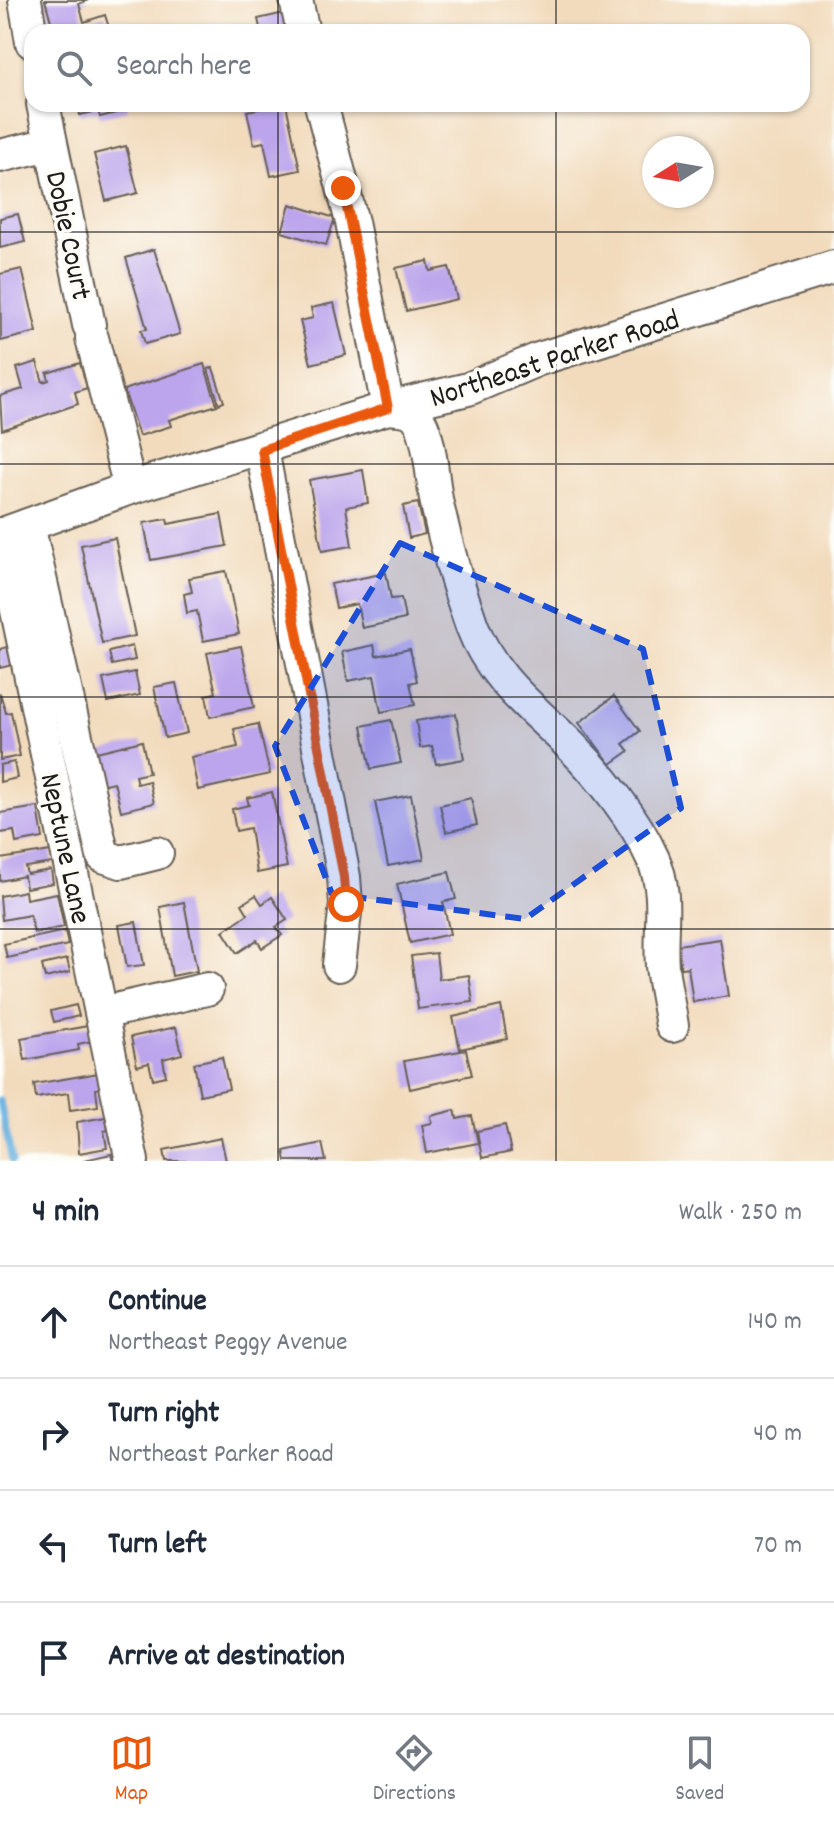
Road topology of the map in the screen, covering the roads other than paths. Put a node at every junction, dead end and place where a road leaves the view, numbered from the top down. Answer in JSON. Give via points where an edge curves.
{"nodes":[{"id":1,"x":25,"y":0,"type":"edge"},
{"id":2,"x":296,"y":0,"type":"edge"},
{"id":3,"x":29,"y":24,"type":"edge"},
{"id":4,"x":301,"y":24,"type":"edge"},
{"id":5,"x":44,"y":112,"type":"edge"},
{"id":6,"x":323,"y":112,"type":"edge"},
{"id":7,"x":50,"y":144,"type":"junction"},
{"id":8,"x":0,"y":156,"type":"edge"},
{"id":9,"x":834,"y":267,"type":"edge"},
{"id":10,"x":388,"y":408,"type":"junction"},
{"id":11,"x":262,"y":450,"type":"junction"},
{"id":12,"x":130,"y":488,"type":"junction"},
{"id":13,"x":19,"y":528,"type":"edge"},
{"id":14,"x":80,"y":661,"type":"dead end"},
{"id":15,"x":157,"y":853,"type":"dead end"},
{"id":16,"x":339,"y":965,"type":"dead end"},
{"id":17,"x":207,"y":989,"type":"dead end"},
{"id":18,"x":102,"y":1013,"type":"junction"},
{"id":19,"x":672,"y":1026,"type":"dead end"},
{"id":20,"x":132,"y":1161,"type":"edge"}],
"edges":[{"from":1,"to":3,"type":"street"},
{"from":2,"to":4,"type":"street"},
{"from":5,"to":7,"type":"street","name":"Dobie Court"},
{"from":6,"to":10,"type":"street","via":[[352,222]]},
{"from":7,"to":8,"type":"street","name":"Dobie Court"},
{"from":7,"to":12,"type":"street","name":"Dobie Court"},
{"from":9,"to":10,"type":"street","name":"Northeast Parker Road","via":[[539,359],[468,389]]},
{"from":10,"to":11,"type":"street","name":"Northeast Parker Road"},
{"from":10,"to":19,"type":"street","via":[[416,416],[424,432],[458,582],[492,667],[575,750],[652,858],[663,885],[662,967]]},
{"from":11,"to":12,"type":"street","name":"Northeast Parker Road"},
{"from":11,"to":16,"type":"street","via":[[344,877]]},
{"from":12,"to":13,"type":"street","name":"Northeast Parker Road"},
{"from":13,"to":14,"type":"street"},
{"from":13,"to":15,"type":"street","via":[[103,856],[121,862]]},
{"from":13,"to":18,"type":"street","name":"Neptune Lane"},
{"from":17,"to":18,"type":"street"},
{"from":18,"to":20,"type":"street","name":"Neptune Lane"}]}
